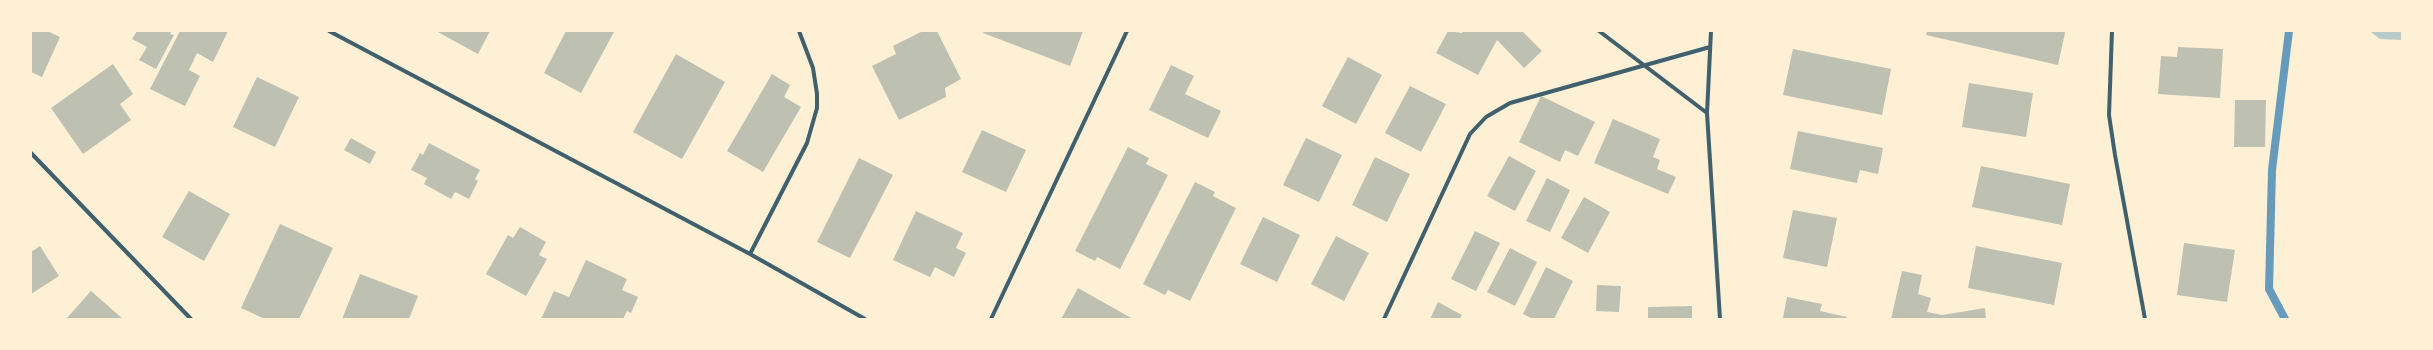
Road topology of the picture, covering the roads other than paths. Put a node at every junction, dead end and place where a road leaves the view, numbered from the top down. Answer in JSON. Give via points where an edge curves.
{"nodes":[{"id":1,"x":329,"y":31,"type":"edge"},
{"id":2,"x":799,"y":31,"type":"edge"},
{"id":3,"x":1127,"y":31,"type":"edge"},
{"id":4,"x":1600,"y":31,"type":"edge"},
{"id":5,"x":1711,"y":31,"type":"edge"},
{"id":6,"x":2112,"y":31,"type":"edge"},
{"id":7,"x":1710,"y":47,"type":"junction"},
{"id":8,"x":1643,"y":65,"type":"junction"},
{"id":9,"x":1707,"y":113,"type":"junction"},
{"id":10,"x":31,"y":153,"type":"edge"},
{"id":11,"x":750,"y":254,"type":"junction"},
{"id":12,"x":191,"y":319,"type":"edge"},
{"id":13,"x":865,"y":319,"type":"edge"},
{"id":14,"x":991,"y":319,"type":"edge"},
{"id":15,"x":1384,"y":319,"type":"edge"},
{"id":16,"x":1720,"y":319,"type":"edge"},
{"id":17,"x":2145,"y":319,"type":"edge"}],
"edges":[{"from":1,"to":11,"type":"street"},
{"from":2,"to":11,"type":"street","via":[[807,48],[814,75],[817,108],[807,143]]},
{"from":3,"to":14,"type":"street"},
{"from":4,"to":8,"type":"street"},
{"from":5,"to":7,"type":"street"},
{"from":6,"to":17,"type":"street","via":[[2110,115]]},
{"from":7,"to":8,"type":"street"},
{"from":7,"to":9,"type":"street"},
{"from":8,"to":9,"type":"street"},
{"from":8,"to":15,"type":"street","via":[[1510,103],[1480,122],[1468,139]]},
{"from":9,"to":16,"type":"street"},
{"from":10,"to":12,"type":"street"},
{"from":11,"to":13,"type":"street"}]}
